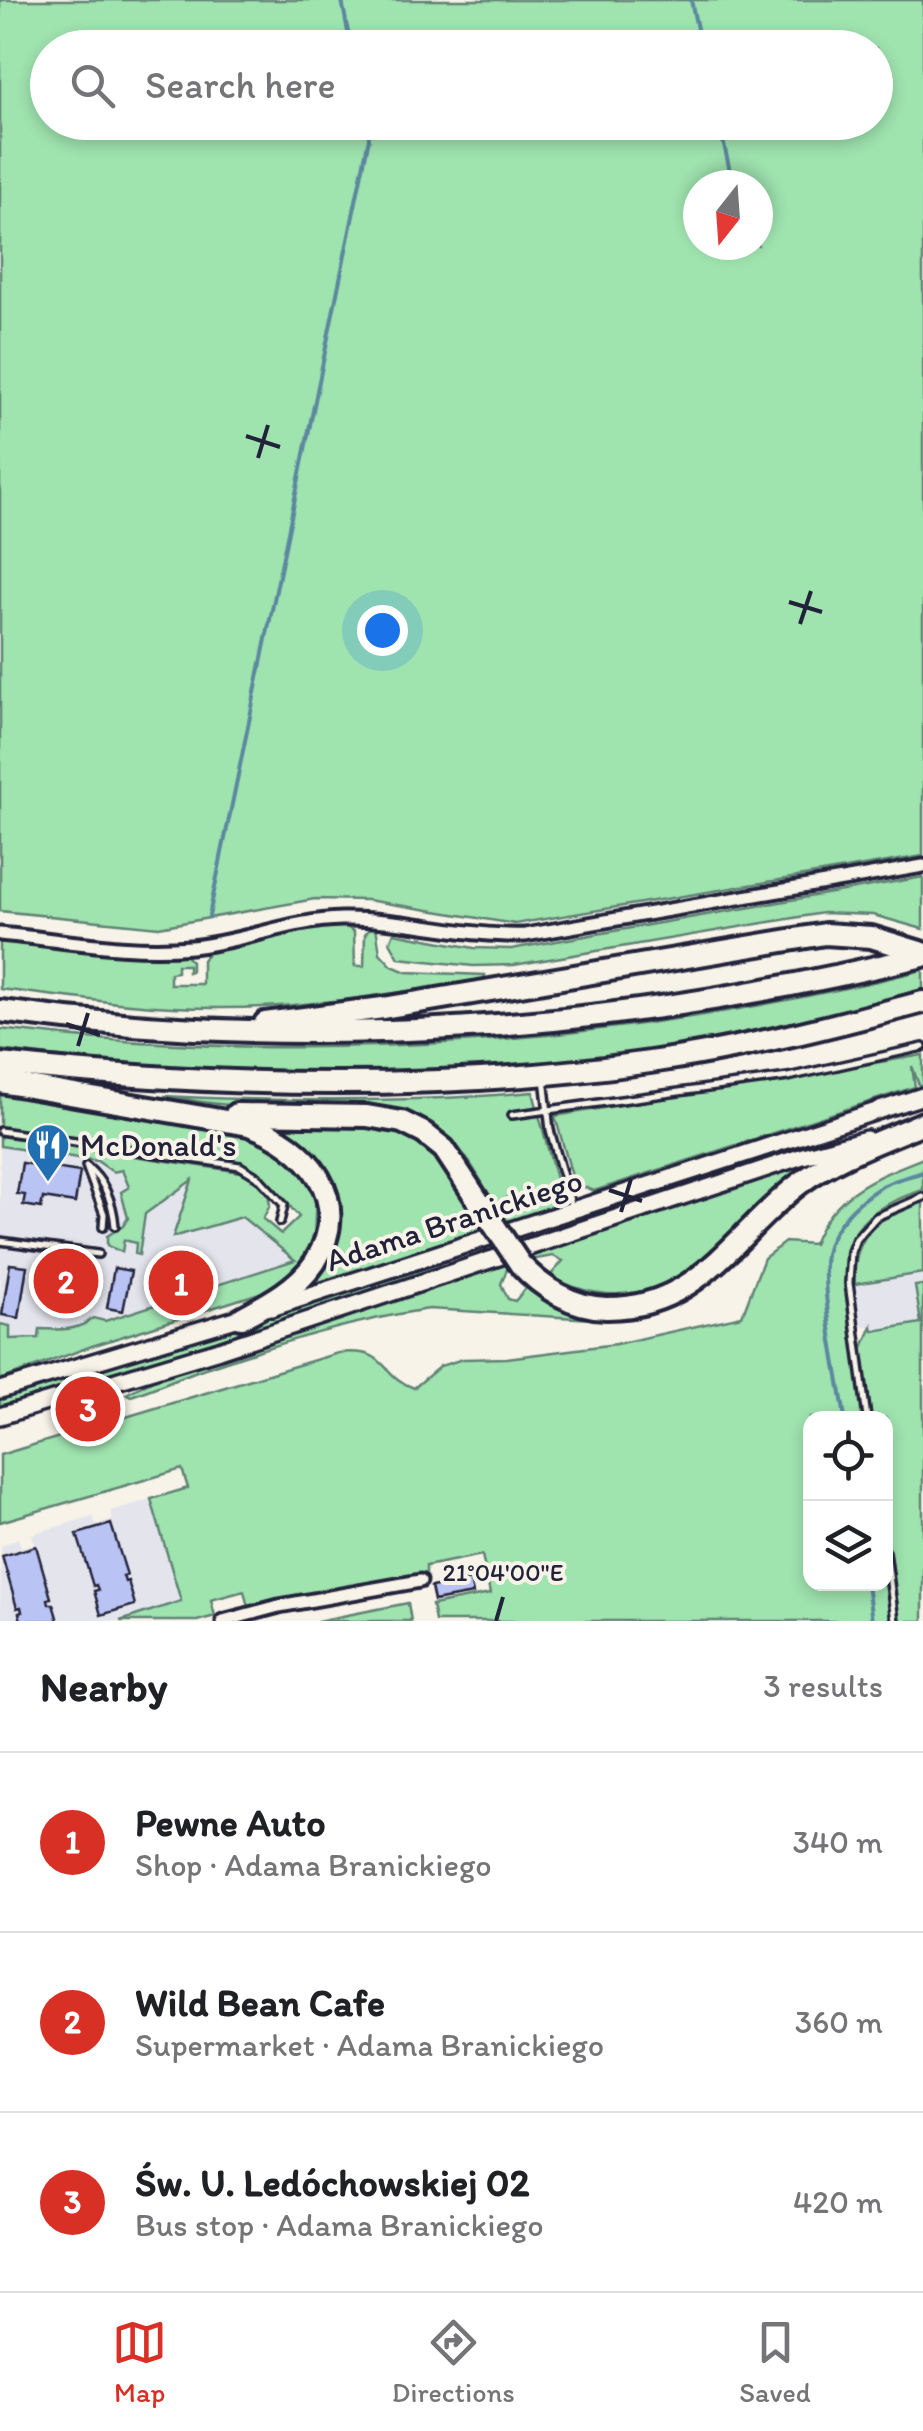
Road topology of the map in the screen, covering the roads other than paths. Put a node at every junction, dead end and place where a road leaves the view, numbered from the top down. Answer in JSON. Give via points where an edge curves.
{"nodes":[{"id":1,"x":923,"y":866,"type":"edge"},
{"id":2,"x":0,"y":934,"type":"edge"},
{"id":3,"x":923,"y":955,"type":"edge"},
{"id":4,"x":923,"y":1002,"type":"edge"},
{"id":5,"x":0,"y":1012,"type":"edge"},
{"id":6,"x":197,"y":1031,"type":"junction"},
{"id":7,"x":923,"y":1047,"type":"edge"},
{"id":8,"x":0,"y":1064,"type":"edge"},
{"id":9,"x":544,"y":1074,"type":"junction"},
{"id":10,"x":0,"y":1082,"type":"edge"},
{"id":11,"x":920,"y":1097,"type":"edge"},
{"id":12,"x":547,"y":1110,"type":"junction"},
{"id":13,"x":179,"y":1112,"type":"junction"},
{"id":14,"x":512,"y":1115,"type":"dead end"},
{"id":15,"x":923,"y":1123,"type":"edge"},
{"id":16,"x":0,"y":1131,"type":"edge"},
{"id":17,"x":923,"y":1197,"type":"edge"},
{"id":18,"x":573,"y":1211,"type":"junction"},
{"id":19,"x":280,"y":1222,"type":"dead end"},
{"id":20,"x":115,"y":1226,"type":"dead end"},
{"id":21,"x":103,"y":1227,"type":"dead end"},
{"id":22,"x":0,"y":1241,"type":"edge"},
{"id":23,"x":98,"y":1254,"type":"dead end"},
{"id":24,"x":241,"y":1318,"type":"junction"},
{"id":25,"x":0,"y":1390,"type":"edge"},
{"id":26,"x":866,"y":1411,"type":"edge"},
{"id":27,"x":0,"y":1416,"type":"edge"},
{"id":28,"x":420,"y":1581,"type":"dead end"},
{"id":29,"x":891,"y":1591,"type":"edge"},
{"id":30,"x":224,"y":1621,"type":"edge"},
{"id":31,"x":895,"y":1621,"type":"edge"}],
"edges":[{"from":1,"to":2,"type":"street","via":[[526,936],[360,919],[167,949]]},
{"from":3,"to":6,"type":"highway","via":[[727,998],[527,1025],[396,1033]]},
{"from":3,"to":6,"type":"highway","via":[[871,937],[825,934],[384,1008]]},
{"from":4,"to":9,"type":"highway","via":[[719,1050]]},
{"from":5,"to":6,"type":"highway"},
{"from":7,"to":12,"type":"lane","via":[[788,1077]]},
{"from":8,"to":9,"type":"highway","via":[[234,1082]]},
{"from":9,"to":12,"type":"lane"},
{"from":10,"to":13,"type":"highway"},
{"from":11,"to":18,"type":"main road","name":"Adama Branickiego"},
{"from":12,"to":14,"type":"lane"},
{"from":12,"to":18,"type":"lane"},
{"from":13,"to":15,"type":"highway","bridge":true,"via":[[402,1122],[444,1149],[520,1264],[546,1287],[598,1308],[648,1304],[692,1284],[816,1172]]},
{"from":13,"to":24,"type":"highway","via":[[274,1133],[322,1182],[327,1227],[314,1263],[282,1294]]},
{"from":15,"to":27,"type":"main road","name":"Adama Branickiego"},
{"from":16,"to":19,"type":"lane","via":[[240,1166],[284,1205]]},
{"from":17,"to":26,"type":"lane","via":[[876,1217],[851,1252],[849,1284]]},
{"from":18,"to":24,"type":"main road","name":"Adama Branickiego"},
{"from":20,"to":21,"type":"lane","via":[[102,1180],[86,1166]]},
{"from":22,"to":23,"type":"lane"},
{"from":24,"to":25,"type":"main road","name":"Adama Branickiego"},
{"from":28,"to":30,"type":"street"},
{"from":29,"to":31,"type":"lane"}]}
